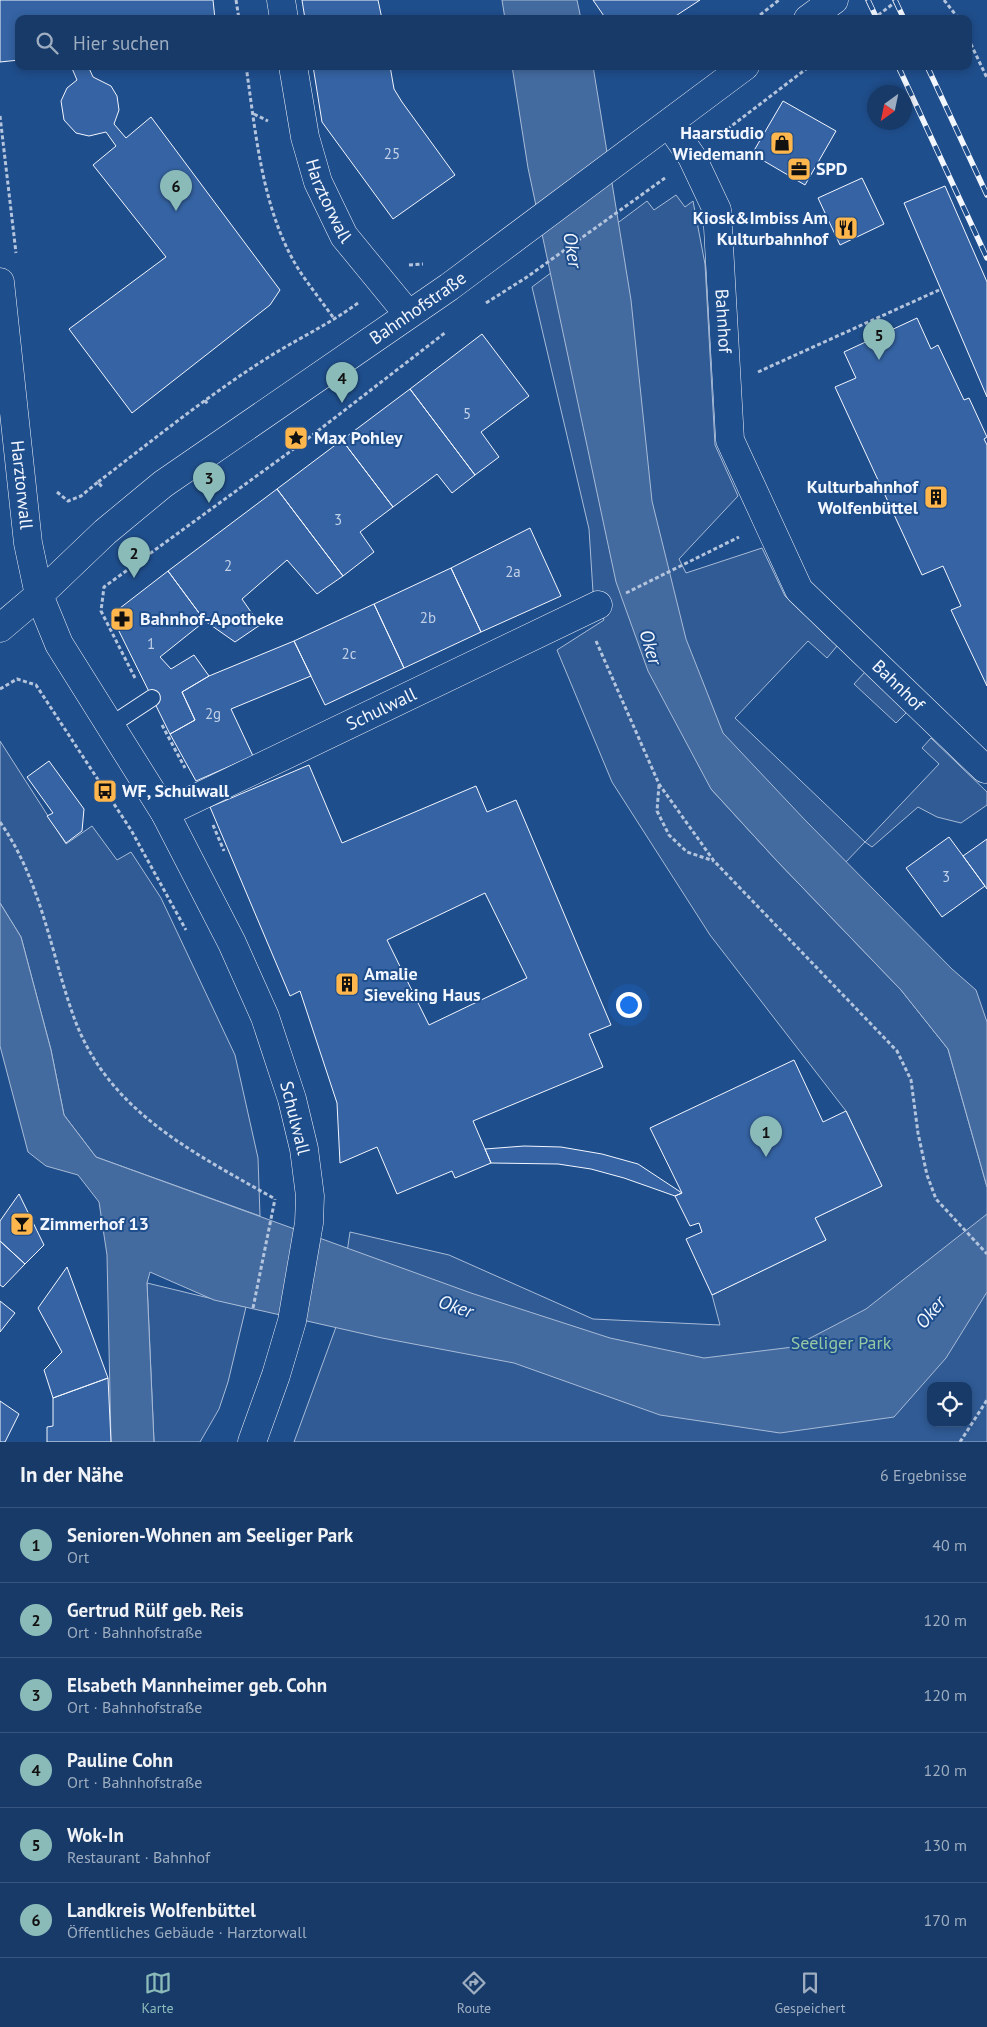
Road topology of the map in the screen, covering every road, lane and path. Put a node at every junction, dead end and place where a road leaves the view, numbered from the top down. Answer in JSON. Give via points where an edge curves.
{"nodes":[{"id":1,"x":236,"y":0,"type":"edge"},
{"id":2,"x":281,"y":0,"type":"edge"},
{"id":3,"x":778,"y":0,"type":"edge"},
{"id":4,"x":834,"y":0,"type":"edge"},
{"id":5,"x":898,"y":0,"type":"edge"},
{"id":6,"x":944,"y":0,"type":"edge"},
{"id":7,"x":238,"y":15,"type":"edge"},
{"id":8,"x":283,"y":15,"type":"edge"},
{"id":9,"x":760,"y":15,"type":"edge"},
{"id":10,"x":813,"y":15,"type":"edge"},
{"id":11,"x":878,"y":15,"type":"edge"},
{"id":12,"x":956,"y":15,"type":"edge"},
{"id":13,"x":972,"y":46,"type":"edge"},
{"id":14,"x":247,"y":70,"type":"edge"},
{"id":15,"x":294,"y":70,"type":"edge"},
{"id":16,"x":739,"y":70,"type":"edge"},
{"id":17,"x":805,"y":70,"type":"edge"},
{"id":18,"x":987,"y":78,"type":"edge"},
{"id":19,"x":669,"y":124,"type":"junction"},
{"id":20,"x":692,"y":157,"type":"junction"},
{"id":21,"x":0,"y":282,"type":"edge"},
{"id":22,"x":940,"y":290,"type":"dead end"},
{"id":23,"x":362,"y":300,"type":"dead end"},
{"id":24,"x":485,"y":304,"type":"dead end"},
{"id":25,"x":408,"y":314,"type":"junction"},
{"id":26,"x":335,"y":320,"type":"junction"},
{"id":27,"x":453,"y":326,"type":"dead end"},
{"id":28,"x":728,"y":385,"type":"junction"},
{"id":29,"x":205,"y":400,"type":"junction"},
{"id":30,"x":208,"y":405,"type":"dead end"},
{"id":31,"x":98,"y":482,"type":"dead end"},
{"id":32,"x":767,"y":523,"type":"junction"},
{"id":33,"x":104,"y":587,"type":"dead end"},
{"id":34,"x":39,"y":595,"type":"junction"},
{"id":35,"x":591,"y":609,"type":"junction"},
{"id":36,"x":0,"y":628,"type":"edge"},
{"id":37,"x":0,"y":689,"type":"edge"},
{"id":38,"x":152,"y":698,"type":"dead end"},
{"id":39,"x":111,"y":725,"type":"junction"},
{"id":40,"x":987,"y":768,"type":"edge"},
{"id":41,"x":658,"y":784,"type":"junction"},
{"id":42,"x":165,"y":813,"type":"junction"},
{"id":43,"x":0,"y":822,"type":"edge"},
{"id":44,"x":714,"y":861,"type":"junction"},
{"id":45,"x":188,"y":933,"type":"dead end"},
{"id":46,"x":274,"y":1190,"type":"dead end"},
{"id":47,"x":274,"y":1200,"type":"junction"},
{"id":48,"x":310,"y":1210,"type":"junction"},
{"id":49,"x":987,"y":1254,"type":"edge"},
{"id":50,"x":253,"y":1308,"type":"dead end"},
{"id":51,"x":987,"y":1400,"type":"edge"},
{"id":52,"x":252,"y":1442,"type":"edge"},
{"id":53,"x":960,"y":1442,"type":"edge"}],
"edges":[{"from":1,"to":7,"type":"path"},
{"from":2,"to":8,"type":"street"},
{"from":3,"to":9,"type":"path"},
{"from":4,"to":10,"type":"street"},
{"from":5,"to":11,"type":"path"},
{"from":6,"to":12,"type":"path"},
{"from":13,"to":18,"type":"path"},
{"from":14,"to":26,"type":"path","via":[[265,183],[280,232],[298,269]]},
{"from":15,"to":25,"type":"street","name":"Harztorwall","via":[[305,137],[318,182],[344,236]]},
{"from":16,"to":19,"type":"street","name":"Bahnhofstraße"},
{"from":17,"to":20,"type":"path"},
{"from":19,"to":20,"type":"street","name":"Bahnhof"},
{"from":19,"to":25,"type":"street","name":"Bahnhofstraße","via":[[519,237]]},
{"from":20,"to":24,"type":"path"},
{"from":20,"to":28,"type":"street","name":"Bahnhof","via":[[717,210]]},
{"from":21,"to":34,"type":"street","name":"Harztorwall","via":[[28,543]]},
{"from":22,"to":28,"type":"path"},
{"from":23,"to":26,"type":"path"},
{"from":25,"to":34,"type":"street","name":"Bahnhofstraße","via":[[163,484],[105,532]]},
{"from":26,"to":29,"type":"path","via":[[265,359]]},
{"from":27,"to":33,"type":"path","via":[[306,440]]},
{"from":28,"to":32,"type":"street","name":"Bahnhof","via":[[730,440]]},
{"from":29,"to":30,"type":"path"},
{"from":29,"to":31,"type":"path"},
{"from":32,"to":35,"type":"path"},
{"from":32,"to":40,"type":"street","name":"Bahnhof","via":[[799,590]]},
{"from":34,"to":36,"type":"street","name":"Bahnhofstraße"},
{"from":34,"to":39,"type":"street","name":"Schulwall","via":[[59,644]]},
{"from":35,"to":41,"type":"path"},
{"from":35,"to":42,"type":"street","name":"Schulwall"},
{"from":37,"to":45,"type":"path","via":[[17,679],[36,685],[131,830]]},
{"from":38,"to":39,"type":"lane"},
{"from":39,"to":42,"type":"street","name":"Schulwall"},
{"from":41,"to":44,"type":"path"},
{"from":41,"to":44,"type":"path","via":[[657,812],[669,835],[688,852]]},
{"from":42,"to":48,"type":"street","name":"Schulwall","via":[[266,1017],[304,1149]]},
{"from":43,"to":47,"type":"path","via":[[32,882],[72,1013],[91,1058],[133,1109],[164,1133]]},
{"from":44,"to":49,"type":"path","via":[[897,1051],[911,1080],[918,1133],[936,1199]]},
{"from":46,"to":47,"type":"path"},
{"from":47,"to":48,"type":"path"},
{"from":47,"to":50,"type":"path"},
{"from":48,"to":52,"type":"street","name":"Schulwall","via":[[292,1321]]},
{"from":51,"to":53,"type":"path"}]}
